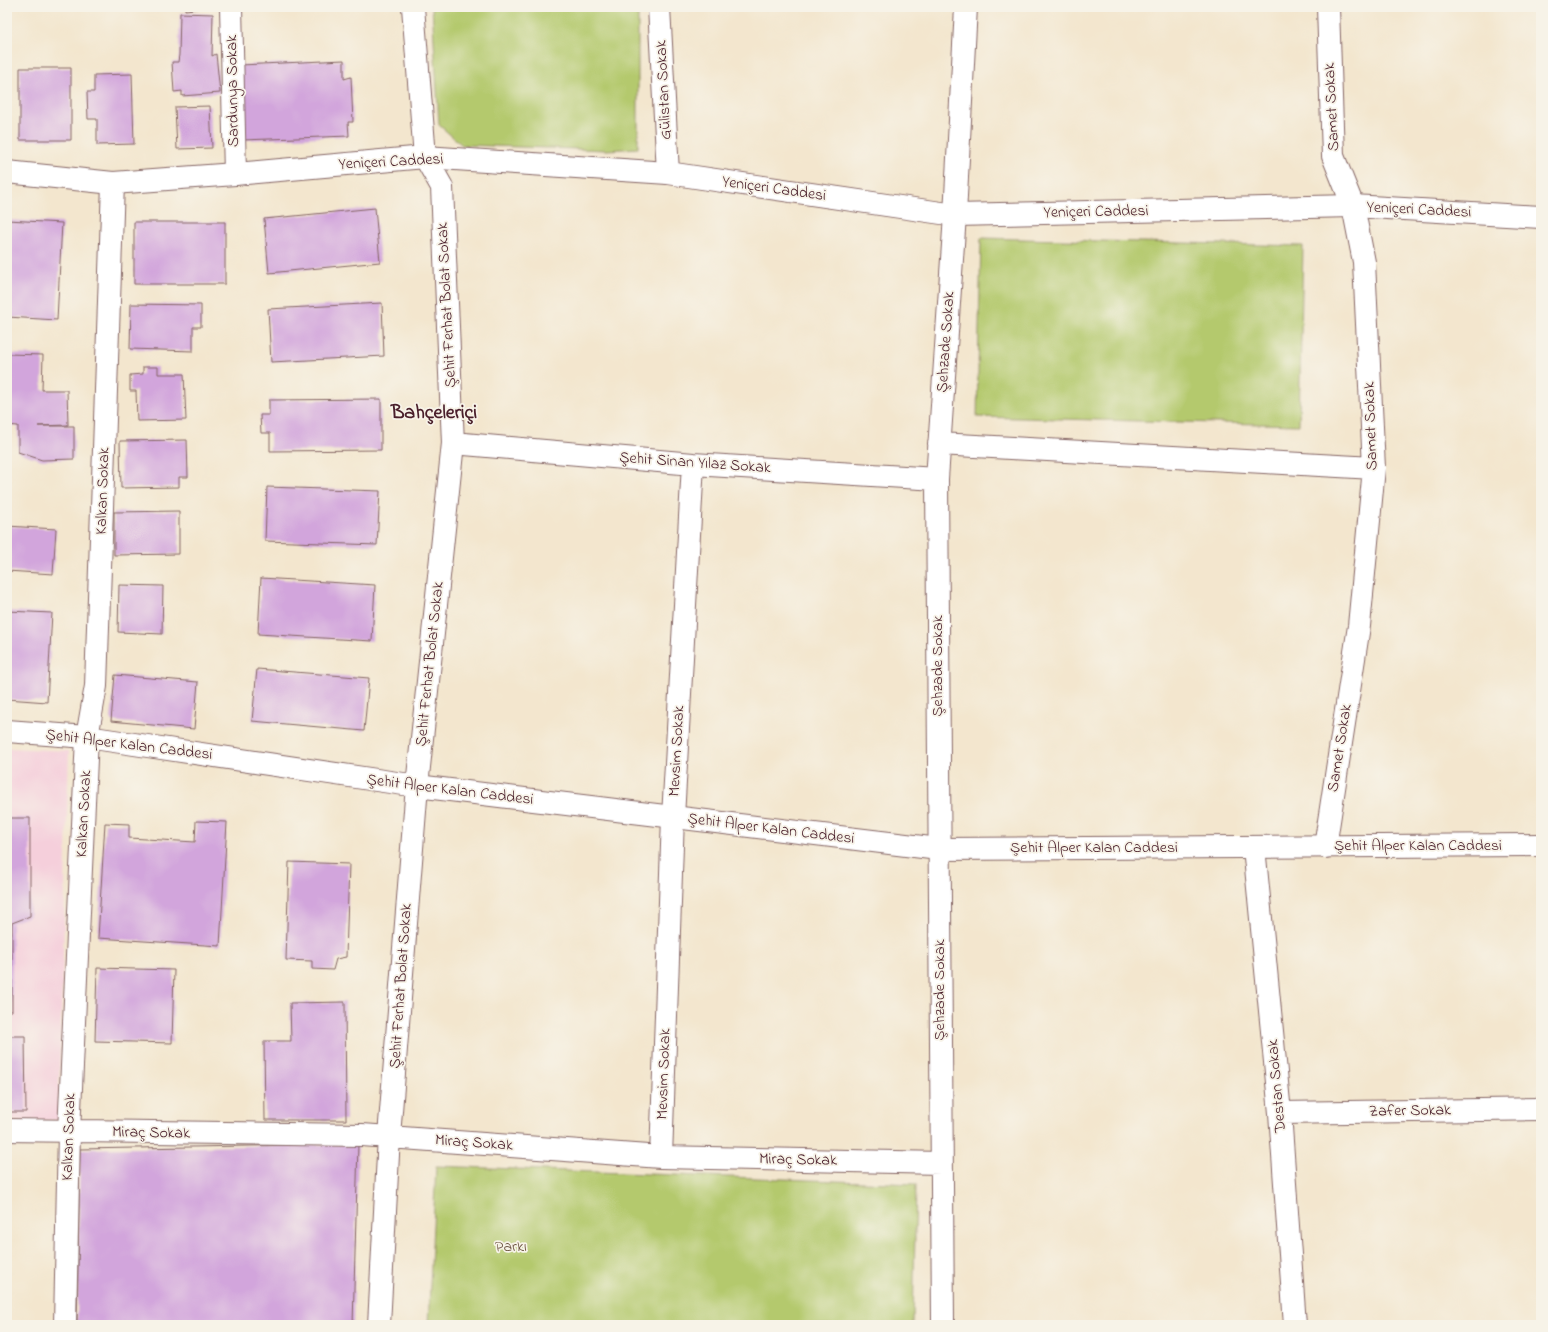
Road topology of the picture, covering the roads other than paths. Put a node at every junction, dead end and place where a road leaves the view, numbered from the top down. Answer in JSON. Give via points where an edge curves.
{"nodes":[{"id":1,"x":231,"y":7,"type":"edge"},
{"id":2,"x":413,"y":7,"type":"edge"},
{"id":3,"x":659,"y":7,"type":"edge"},
{"id":4,"x":966,"y":7,"type":"edge"},
{"id":5,"x":1328,"y":7,"type":"edge"},
{"id":6,"x":425,"y":157,"type":"junction"},
{"id":7,"x":7,"y":172,"type":"edge"},
{"id":8,"x":668,"y":173,"type":"junction"},
{"id":9,"x":235,"y":174,"type":"junction"},
{"id":10,"x":113,"y":183,"type":"junction"},
{"id":11,"x":1352,"y":206,"type":"junction"},
{"id":12,"x":955,"y":215,"type":"junction"},
{"id":13,"x":1541,"y":216,"type":"edge"},
{"id":14,"x":453,"y":443,"type":"junction"},
{"id":15,"x":939,"y":444,"type":"junction"},
{"id":16,"x":693,"y":464,"type":"junction"},
{"id":17,"x":1374,"y":468,"type":"junction"},
{"id":18,"x":937,"y":479,"type":"junction"},
{"id":19,"x":7,"y":731,"type":"edge"},
{"id":20,"x":87,"y":737,"type":"junction"},
{"id":21,"x":416,"y":786,"type":"junction"},
{"id":22,"x":673,"y":817,"type":"junction"},
{"id":23,"x":1541,"y":845,"type":"edge"},
{"id":24,"x":1254,"y":847,"type":"junction"},
{"id":25,"x":1325,"y":847,"type":"junction"},
{"id":26,"x":939,"y":849,"type":"junction"},
{"id":27,"x":1541,"y":1108,"type":"edge"},
{"id":28,"x":1280,"y":1113,"type":"junction"},
{"id":29,"x":7,"y":1130,"type":"edge"},
{"id":30,"x":69,"y":1132,"type":"junction"},
{"id":31,"x":389,"y":1136,"type":"junction"},
{"id":32,"x":661,"y":1157,"type":"junction"},
{"id":33,"x":942,"y":1163,"type":"junction"},
{"id":34,"x":65,"y":1325,"type":"edge"},
{"id":35,"x":379,"y":1325,"type":"edge"},
{"id":36,"x":943,"y":1325,"type":"edge"},
{"id":37,"x":1295,"y":1325,"type":"edge"}],
"edges":[{"from":1,"to":9,"type":"street","name":"Sardunya Sokak"},
{"from":2,"to":6,"type":"street","name":"Şehit Ferhat Bolat Sokak"},
{"from":3,"to":8,"type":"street","name":"Gülistan Sokak"},
{"from":4,"to":12,"type":"street","name":"Şehzade Sokak"},
{"from":5,"to":11,"type":"street","name":"Samet Sokak","via":[[1333,156]]},
{"from":6,"to":8,"type":"street","name":"Yeniçeri Caddesi"},
{"from":6,"to":9,"type":"street","name":"Yeniçeri Caddesi"},
{"from":6,"to":14,"type":"street","name":"Şehit Ferhat Bolat Sokak","via":[[442,187]]},
{"from":7,"to":10,"type":"street","name":"Yeniçeri Caddesi"},
{"from":8,"to":12,"type":"street","name":"Yeniçeri Caddesi"},
{"from":9,"to":10,"type":"street","name":"Yeniçeri Caddesi"},
{"from":10,"to":20,"type":"street","name":"Kalkan Sokak","via":[[96,686]]},
{"from":11,"to":12,"type":"street","name":"Yeniçeri Caddesi"},
{"from":11,"to":13,"type":"street","name":"Yeniçeri Caddesi"},
{"from":11,"to":17,"type":"street","name":"Samet Sokak","via":[[1364,262]]},
{"from":12,"to":15,"type":"street","name":"Şehzade Sokak"},
{"from":14,"to":16,"type":"street","name":"Şehit Sinan Yılaz Sokak"},
{"from":14,"to":21,"type":"street","name":"Şehit Ferhat Bolat Sokak"},
{"from":15,"to":17,"type":"street"},
{"from":15,"to":18,"type":"street","name":"Şehzade Sokak"},
{"from":16,"to":18,"type":"street","name":"Şehit Sinan Yılaz Sokak"},
{"from":16,"to":22,"type":"street","name":"Mevsim Sokak"},
{"from":17,"to":25,"type":"street","name":"Samet Sokak","via":[[1359,626]]},
{"from":18,"to":26,"type":"street","name":"Şehzade Sokak"},
{"from":19,"to":20,"type":"street","name":"Şehit Alper Kalan Caddesi"},
{"from":20,"to":21,"type":"street","name":"Şehit Alper Kalan Caddesi"},
{"from":20,"to":30,"type":"street","name":"Kalkan Sokak"},
{"from":21,"to":22,"type":"street","name":"Şehit Alper Kalan Caddesi"},
{"from":21,"to":31,"type":"street","name":"Şehit Ferhat Bolat Sokak"},
{"from":22,"to":26,"type":"street","name":"Şehit Alper Kalan Caddesi"},
{"from":22,"to":32,"type":"street","name":"Mevsim Sokak"},
{"from":23,"to":25,"type":"street","name":"Şehit Alper Kalan Caddesi"},
{"from":24,"to":25,"type":"street","name":"Şehit Alper Kalan Caddesi"},
{"from":24,"to":26,"type":"street","name":"Şehit Alper Kalan Caddesi"},
{"from":24,"to":28,"type":"street","name":"Destan Sokak"},
{"from":26,"to":33,"type":"street","name":"Şehzade Sokak"},
{"from":27,"to":28,"type":"street","name":"Zafer Sokak"},
{"from":28,"to":37,"type":"street","name":"Destan Sokak"},
{"from":29,"to":30,"type":"street","name":"Miraç Sokak"},
{"from":30,"to":31,"type":"street","name":"Miraç Sokak"},
{"from":30,"to":34,"type":"street","name":"Kalkan Sokak"},
{"from":31,"to":32,"type":"street","name":"Miraç Sokak"},
{"from":31,"to":35,"type":"street","name":"Şehit Ferhat Bolat Sokak"},
{"from":32,"to":33,"type":"street","name":"Miraç Sokak"},
{"from":33,"to":36,"type":"street","name":"Şehzade Sokak"}]}
